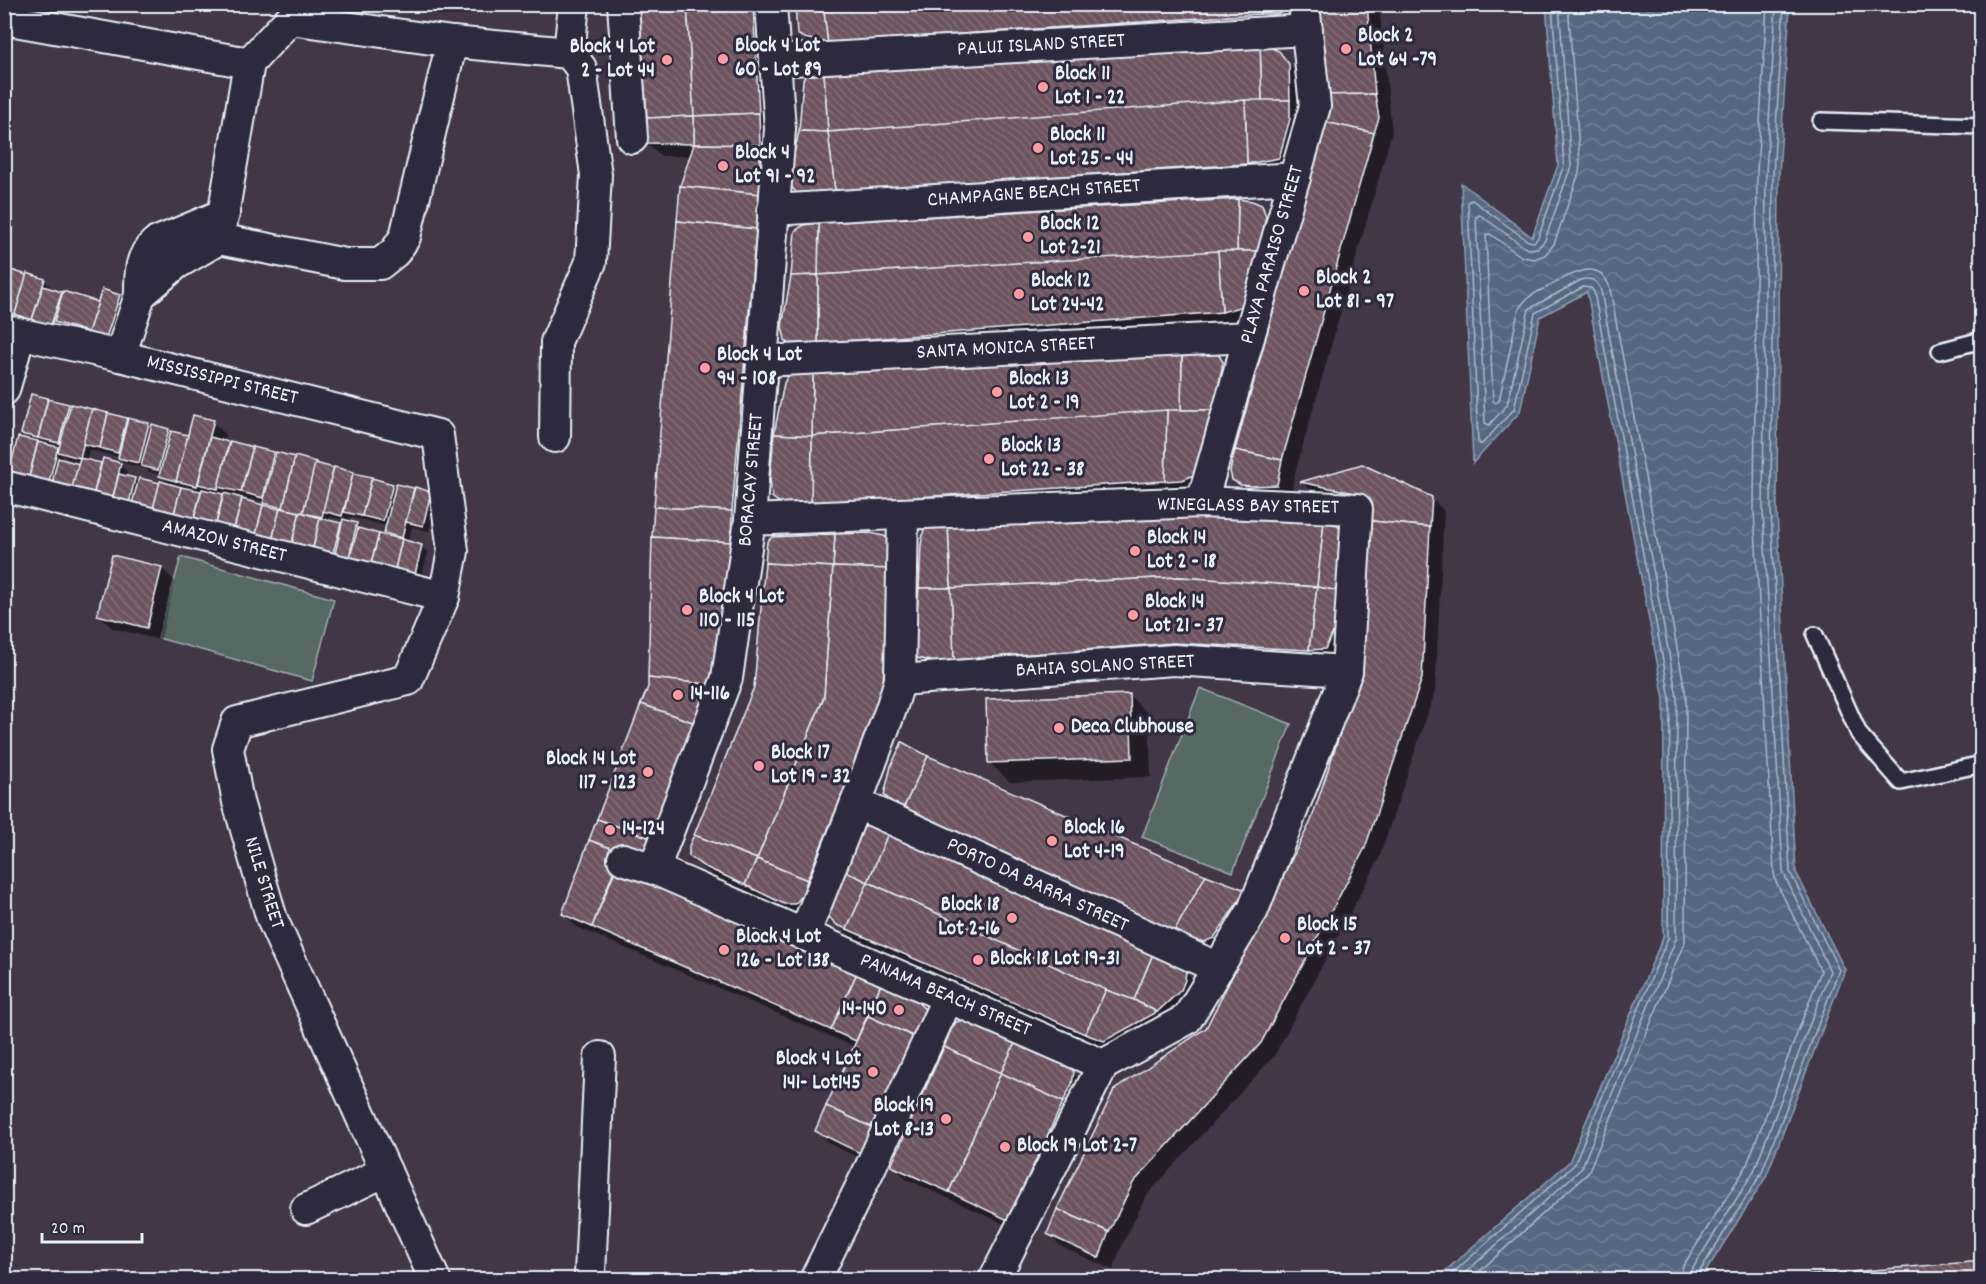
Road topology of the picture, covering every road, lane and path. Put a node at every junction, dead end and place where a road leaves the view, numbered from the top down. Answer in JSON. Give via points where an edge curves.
{"nodes":[{"id":1,"x":574,"y":4,"type":"edge"},
{"id":2,"x":622,"y":4,"type":"edge"},
{"id":3,"x":771,"y":4,"type":"edge"},
{"id":4,"x":1306,"y":17,"type":"edge"},
{"id":5,"x":4,"y":19,"type":"edge"},
{"id":6,"x":452,"y":42,"type":"junction"},
{"id":7,"x":569,"y":53,"type":"junction"},
{"id":8,"x":775,"y":61,"type":"junction"},
{"id":9,"x":249,"y":63,"type":"junction"},
{"id":10,"x":1821,"y":121,"type":"dead end"},
{"id":11,"x":1982,"y":126,"type":"edge"},
{"id":12,"x":632,"y":138,"type":"dead end"},
{"id":13,"x":1295,"y":178,"type":"junction"},
{"id":14,"x":773,"y":210,"type":"junction"},
{"id":15,"x":222,"y":226,"type":"junction"},
{"id":16,"x":12,"y":332,"type":"edge"},
{"id":17,"x":1249,"y":337,"type":"junction"},
{"id":18,"x":1982,"y":340,"type":"edge"},
{"id":19,"x":1940,"y":351,"type":"dead end"},
{"id":20,"x":120,"y":356,"type":"junction"},
{"id":21,"x":762,"y":361,"type":"junction"},
{"id":22,"x":4,"y":390,"type":"edge"},
{"id":23,"x":555,"y":437,"type":"dead end"},
{"id":24,"x":4,"y":486,"type":"edge"},
{"id":25,"x":1202,"y":502,"type":"junction"},
{"id":26,"x":903,"y":514,"type":"junction"},
{"id":27,"x":750,"y":520,"type":"junction"},
{"id":28,"x":444,"y":597,"type":"junction"},
{"id":29,"x":1815,"y":635,"type":"dead end"},
{"id":30,"x":1347,"y":671,"type":"junction"},
{"id":31,"x":900,"y":680,"type":"junction"},
{"id":32,"x":1982,"y":764,"type":"edge"},
{"id":33,"x":856,"y":803,"type":"junction"},
{"id":34,"x":623,"y":860,"type":"dead end"},
{"id":35,"x":654,"y":869,"type":"junction"},
{"id":36,"x":804,"y":935,"type":"junction"},
{"id":37,"x":1218,"y":968,"type":"junction"},
{"id":38,"x":948,"y":997,"type":"junction"},
{"id":39,"x":600,"y":1057,"type":"dead end"},
{"id":40,"x":1103,"y":1065,"type":"junction"},
{"id":41,"x":386,"y":1171,"type":"junction"},
{"id":42,"x":306,"y":1209,"type":"dead end"},
{"id":43,"x":435,"y":1280,"type":"edge"},
{"id":44,"x":593,"y":1280,"type":"edge"},
{"id":45,"x":815,"y":1280,"type":"edge"},
{"id":46,"x":994,"y":1280,"type":"edge"}],
"edges":[{"from":1,"to":7,"type":"street"},
{"from":2,"to":12,"type":"street"},
{"from":3,"to":8,"type":"street","name":"BORACAY STREET"},
{"from":4,"to":8,"type":"street","name":"PALUI ISLAND STREET"},
{"from":4,"to":13,"type":"street","name":"PLAYA PARAISO STREET","via":[[1315,106]]},
{"from":5,"to":9,"type":"street"},
{"from":6,"to":7,"type":"street"},
{"from":6,"to":9,"type":"street","via":[[290,19]]},
{"from":6,"to":15,"type":"street","via":[[405,237],[395,252],[380,264],[345,264]]},
{"from":7,"to":23,"type":"street","via":[[581,68],[596,175],[591,262],[556,342]]},
{"from":8,"to":14,"type":"street","name":"BORACAY STREET","via":[[780,129]]},
{"from":9,"to":15,"type":"street"},
{"from":10,"to":11,"type":"lane"},
{"from":13,"to":14,"type":"street","name":"CHAMPAGNE BEACH STREET"},
{"from":13,"to":17,"type":"street","name":"PLAYA PARAISO STREET"},
{"from":14,"to":21,"type":"street","name":"BORACAY STREET"},
{"from":15,"to":20,"type":"street","via":[[156,243],[146,251],[140,269],[140,295]]},
{"from":16,"to":20,"type":"street","name":"MISSISSIPPI STREET"},
{"from":16,"to":22,"type":"street"},
{"from":17,"to":21,"type":"street","name":"SANTA MONICA STREET"},
{"from":17,"to":25,"type":"street","name":"PLAYA PARAISO STREET"},
{"from":18,"to":19,"type":"lane"},
{"from":20,"to":28,"type":"street","name":"MISSISSIPPI STREET","via":[[438,435],[453,551]]},
{"from":21,"to":27,"type":"street","name":"BORACAY STREET"},
{"from":24,"to":28,"type":"street","name":"AMAZON STREET"},
{"from":25,"to":26,"type":"street","name":"WINEGLASS BAY STREET"},
{"from":25,"to":30,"type":"street","name":"WINEGLASS BAY STREET","via":[[1357,509]]},
{"from":26,"to":27,"type":"street","name":"WINEGLASS BAY STREET"},
{"from":26,"to":31,"type":"street"},
{"from":27,"to":35,"type":"street","name":"BORACAY STREET","via":[[727,678]]},
{"from":28,"to":41,"type":"street","name":"NILE STREET","via":[[408,680],[237,722],[228,749],[238,802],[272,919]]},
{"from":29,"to":32,"type":"lane","via":[[1859,734],[1901,782]]},
{"from":30,"to":31,"type":"street","name":"BAHIA SOLANO STREET","via":[[1174,660]]},
{"from":30,"to":37,"type":"street","name":"WINEGLASS BAY STREET","via":[[1253,910]]},
{"from":31,"to":33,"type":"street"},
{"from":33,"to":36,"type":"street"},
{"from":33,"to":37,"type":"street","name":"PORTO DA BARRA STREET"},
{"from":34,"to":35,"type":"street","name":"PANAMA BEACH STREET"},
{"from":35,"to":36,"type":"street","name":"PANAMA BEACH STREET"},
{"from":36,"to":38,"type":"street","name":"PANAMA BEACH STREET"},
{"from":37,"to":40,"type":"street","name":"WINEGLASS BAY STREET","via":[[1187,1019]]},
{"from":38,"to":40,"type":"street","name":"PANAMA BEACH STREET"},
{"from":38,"to":45,"type":"street"},
{"from":39,"to":44,"type":"street","via":[[590,1274]]},
{"from":40,"to":46,"type":"street"},
{"from":41,"to":42,"type":"street"},
{"from":41,"to":43,"type":"street","name":"NILE STREET"}]}
